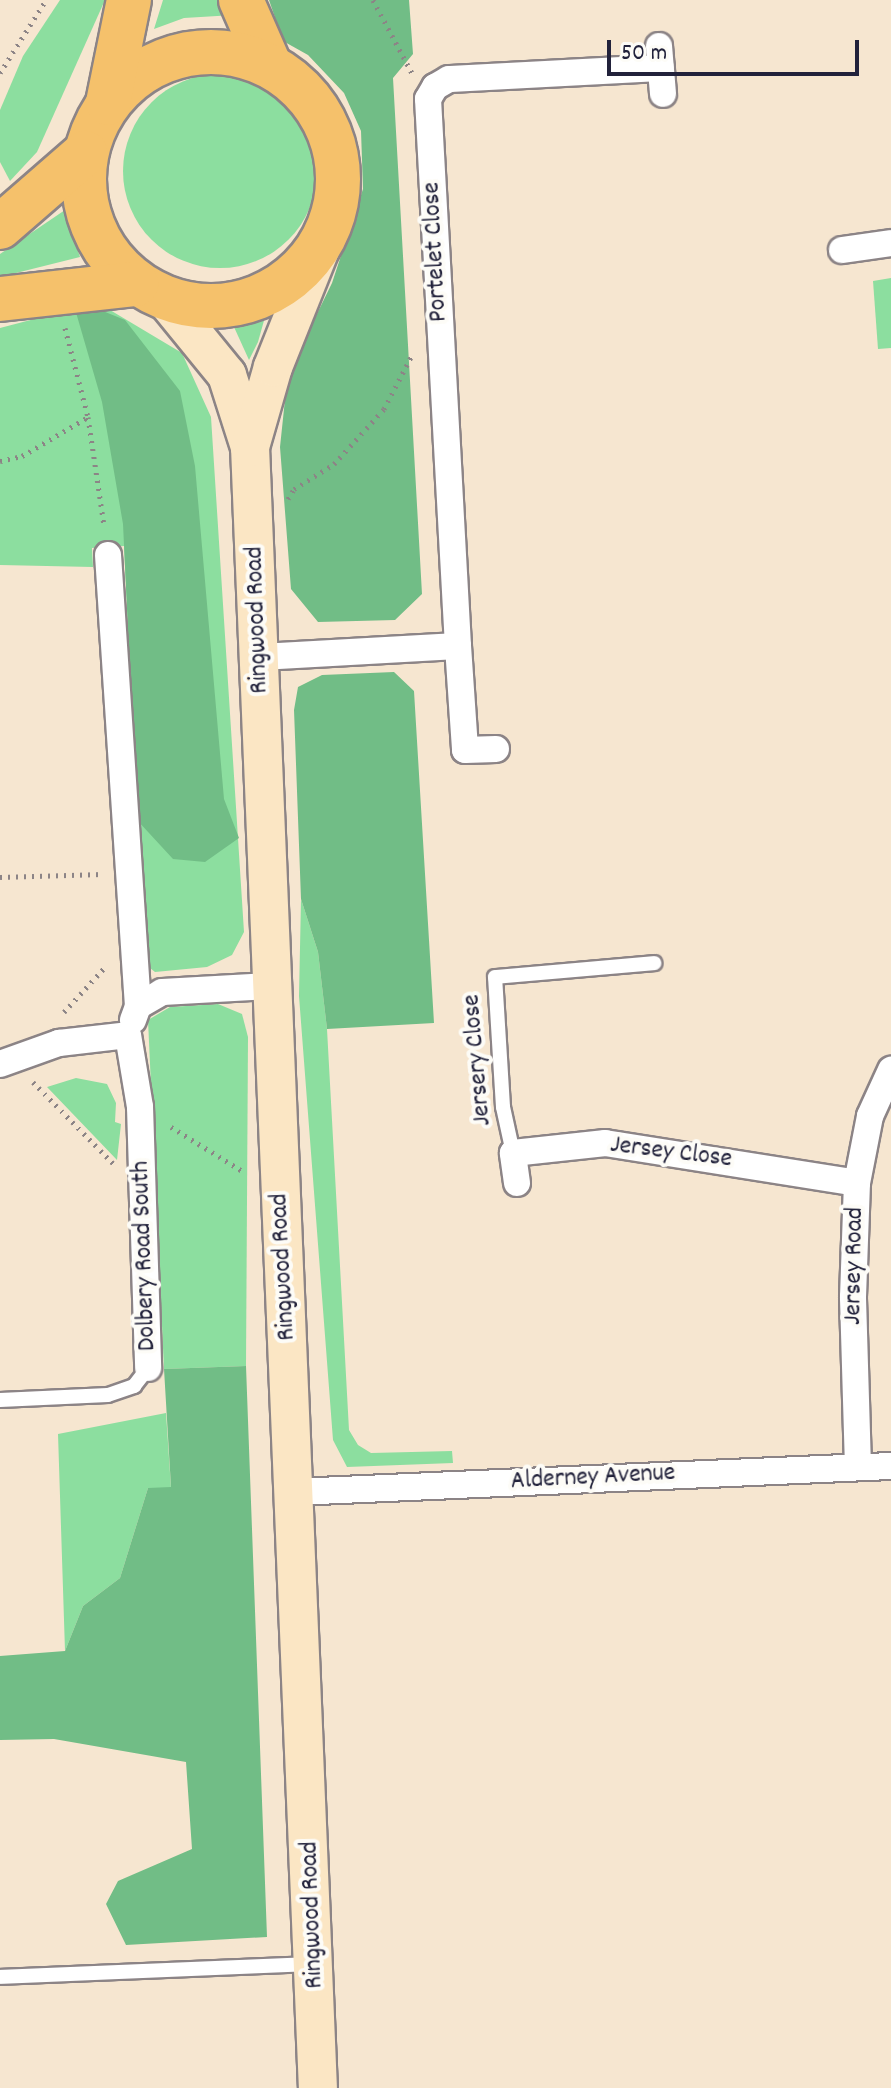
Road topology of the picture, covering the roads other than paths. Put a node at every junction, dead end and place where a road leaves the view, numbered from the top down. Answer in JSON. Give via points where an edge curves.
{"nodes":[{"id":1,"x":129,"y":0,"type":"edge"},
{"id":2,"x":241,"y":0,"type":"edge"},
{"id":3,"x":269,"y":64,"type":"junction"},
{"id":4,"x":661,"y":69,"type":"dead end"},
{"id":5,"x":108,"y":103,"type":"junction"},
{"id":6,"x":85,"y":153,"type":"junction"},
{"id":7,"x":0,"y":227,"type":"edge"},
{"id":8,"x":323,"y":242,"type":"junction"},
{"id":9,"x":891,"y":243,"type":"edge"},
{"id":10,"x":842,"y":250,"type":"dead end"},
{"id":11,"x":151,"y":292,"type":"junction"},
{"id":12,"x":0,"y":299,"type":"edge"},
{"id":13,"x":250,"y":447,"type":"junction"},
{"id":14,"x":108,"y":555,"type":"road end"},
{"id":15,"x":458,"y":646,"type":"junction"},
{"id":16,"x":260,"y":657,"type":"junction"},
{"id":17,"x":496,"y":749,"type":"dead end"},
{"id":18,"x":654,"y":963,"type":"dead end"},
{"id":19,"x":270,"y":986,"type":"junction"},
{"id":20,"x":138,"y":1006,"type":"junction"},
{"id":21,"x":128,"y":1035,"type":"junction"},
{"id":22,"x":5,"y":1061,"type":"edge"},
{"id":23,"x":891,"y":1070,"type":"edge"},
{"id":24,"x":513,"y":1153,"type":"junction"},
{"id":25,"x":517,"y":1183,"type":"dead end"},
{"id":26,"x":857,"y":1183,"type":"junction"},
{"id":27,"x":148,"y":1368,"type":"joint"},
{"id":28,"x":0,"y":1400,"type":"edge"},
{"id":29,"x":891,"y":1466,"type":"edge"},
{"id":30,"x":858,"y":1467,"type":"junction"},
{"id":31,"x":295,"y":1492,"type":"junction"},
{"id":32,"x":315,"y":1964,"type":"junction"},
{"id":33,"x":0,"y":1977,"type":"edge"},
{"id":34,"x":318,"y":2088,"type":"edge"}],
"edges":[{"from":1,"to":5,"type":"highway"},
{"from":2,"to":3,"type":"highway"},
{"from":3,"to":5,"type":"highway","via":[[226,51],[181,54],[140,72]]},
{"from":3,"to":8,"type":"highway","via":[[302,88],[326,122],[334,148],[337,203]]},
{"from":4,"to":15,"type":"street","name":"Portelet Close","via":[[449,79],[428,99]]},
{"from":5,"to":6,"type":"highway"},
{"from":6,"to":7,"type":"highway"},
{"from":6,"to":11,"type":"highway","via":[[89,214],[102,248]]},
{"from":8,"to":11,"type":"highway","via":[[294,277],[254,300],[210,307]]},
{"from":8,"to":13,"type":"main road","name":"Ringwood Road","via":[[273,367]]},
{"from":9,"to":10,"type":"street"},
{"from":11,"to":12,"type":"highway"},
{"from":11,"to":13,"type":"main road","name":"Ringwood Road","via":[[227,375]]},
{"from":13,"to":16,"type":"main road","name":"Ringwood Road"},
{"from":14,"to":20,"type":"street"},
{"from":15,"to":16,"type":"street"},
{"from":15,"to":17,"type":"street","name":"Portelet Close","via":[[465,750]]},
{"from":16,"to":19,"type":"main road","name":"Ringwood Road"},
{"from":18,"to":24,"type":"lane","name":"Jersery Close","via":[[495,977],[503,1107]]},
{"from":19,"to":20,"type":"street","via":[[162,992]]},
{"from":19,"to":31,"type":"main road","name":"Ringwood Road"},
{"from":20,"to":21,"type":"street"},
{"from":21,"to":22,"type":"street","via":[[59,1043]]},
{"from":21,"to":27,"type":"street","name":"Dolbery Road South","via":[[138,1089]]},
{"from":23,"to":26,"type":"street","name":"Jersey Road","via":[[870,1116]]},
{"from":24,"to":25,"type":"street"},
{"from":24,"to":26,"type":"street","name":"Jersey Close","via":[[605,1143]]},
{"from":26,"to":30,"type":"street","name":"Jersey Road","via":[[853,1297]]},
{"from":27,"to":28,"type":"lane","name":"Dolbery Road South","via":[[134,1386],[108,1395]]},
{"from":29,"to":30,"type":"street","name":"Alderney Avenue"},
{"from":30,"to":31,"type":"street","name":"Alderney Avenue"},
{"from":31,"to":32,"type":"main road","name":"Ringwood Road"},
{"from":32,"to":33,"type":"lane"},
{"from":32,"to":34,"type":"main road","name":"Ringwood Road"}]}
